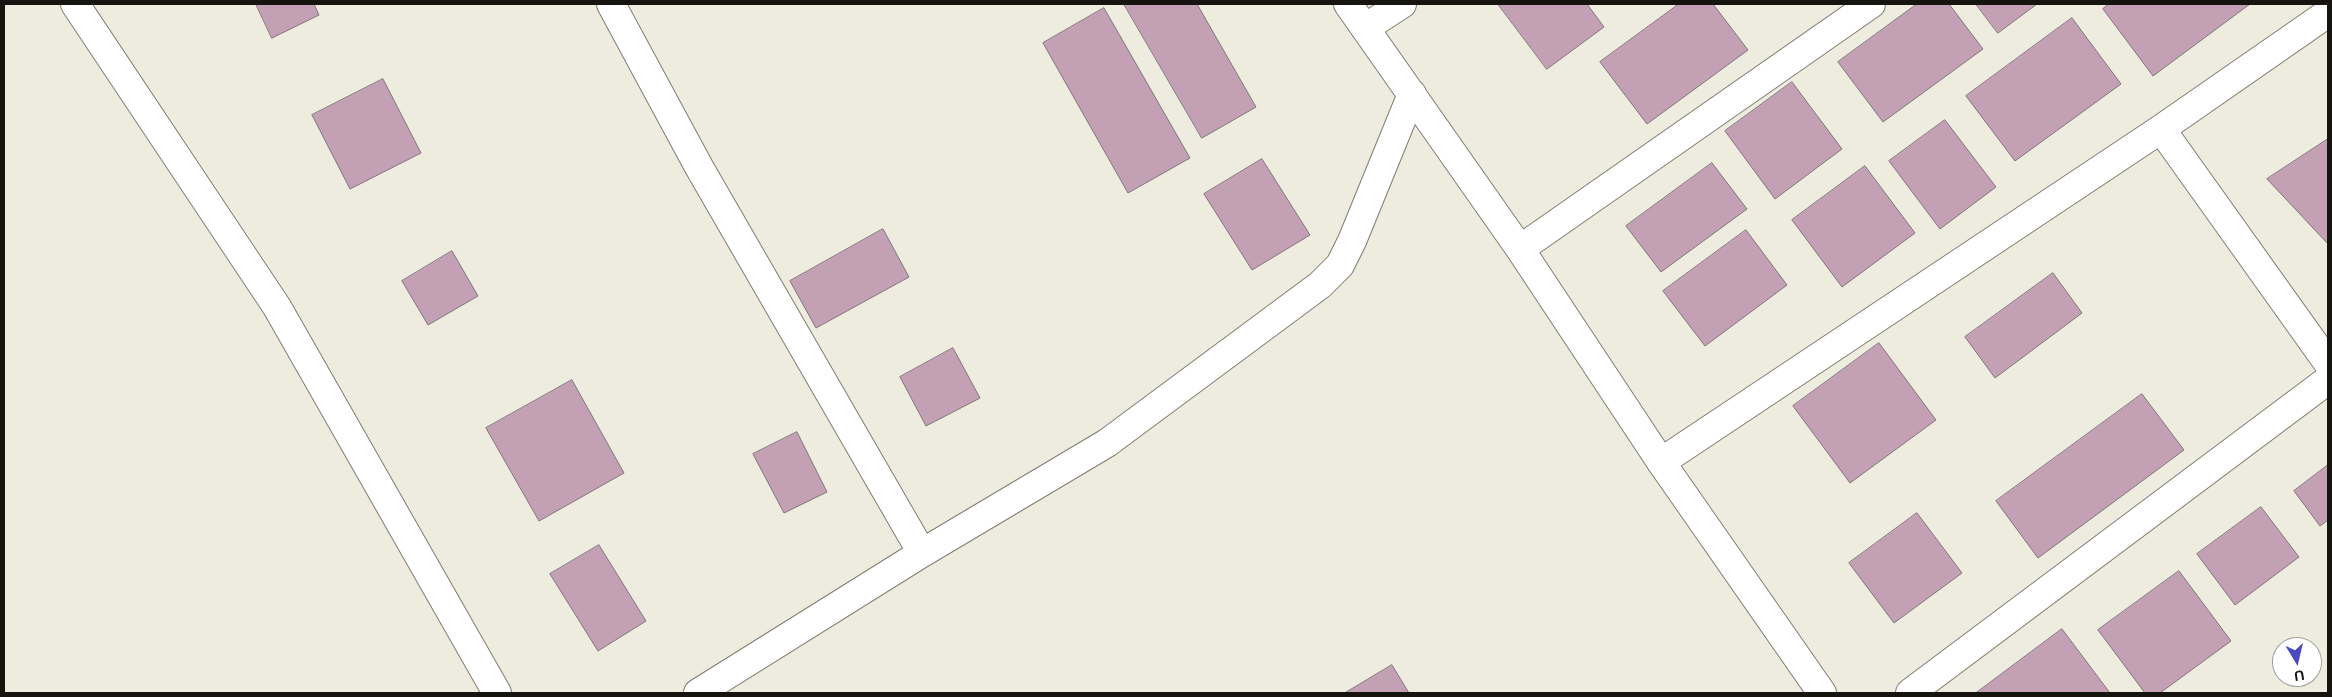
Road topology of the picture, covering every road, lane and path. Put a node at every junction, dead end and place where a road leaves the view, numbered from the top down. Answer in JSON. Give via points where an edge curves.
{"nodes":[{"id":1,"x":75,"y":4,"type":"edge"},
{"id":2,"x":611,"y":4,"type":"edge"},
{"id":3,"x":1348,"y":4,"type":"edge"},
{"id":4,"x":1402,"y":4,"type":"edge"},
{"id":5,"x":1871,"y":4,"type":"edge"},
{"id":6,"x":2328,"y":13,"type":"edge"},
{"id":7,"x":1365,"y":28,"type":"junction"},
{"id":8,"x":1412,"y":94,"type":"junction"},
{"id":9,"x":2161,"y":130,"type":"junction"},
{"id":10,"x":1520,"y":249,"type":"junction"},
{"id":11,"x":2328,"y":363,"type":"edge"},
{"id":12,"x":2328,"y":380,"type":"edge"},
{"id":13,"x":1661,"y":462,"type":"junction"},
{"id":14,"x":922,"y":553,"type":"junction"},
{"id":15,"x":498,"y":693,"type":"edge"},
{"id":16,"x":698,"y":693,"type":"edge"},
{"id":17,"x":1822,"y":693,"type":"edge"},
{"id":18,"x":1910,"y":693,"type":"edge"}],
"edges":[{"from":1,"to":15,"type":"street","via":[[277,306]]},
{"from":2,"to":14,"type":"street","via":[[699,167]]},
{"from":3,"to":7,"type":"street"},
{"from":4,"to":7,"type":"street"},
{"from":5,"to":10,"type":"street"},
{"from":6,"to":9,"type":"street"},
{"from":7,"to":8,"type":"street"},
{"from":8,"to":10,"type":"street"},
{"from":8,"to":14,"type":"street","via":[[1352,242],[1340,265],[1320,285],[1107,443]]},
{"from":9,"to":11,"type":"street"},
{"from":9,"to":13,"type":"street"},
{"from":10,"to":13,"type":"street"},
{"from":12,"to":18,"type":"street"},
{"from":13,"to":17,"type":"street"},
{"from":14,"to":16,"type":"street"}]}
